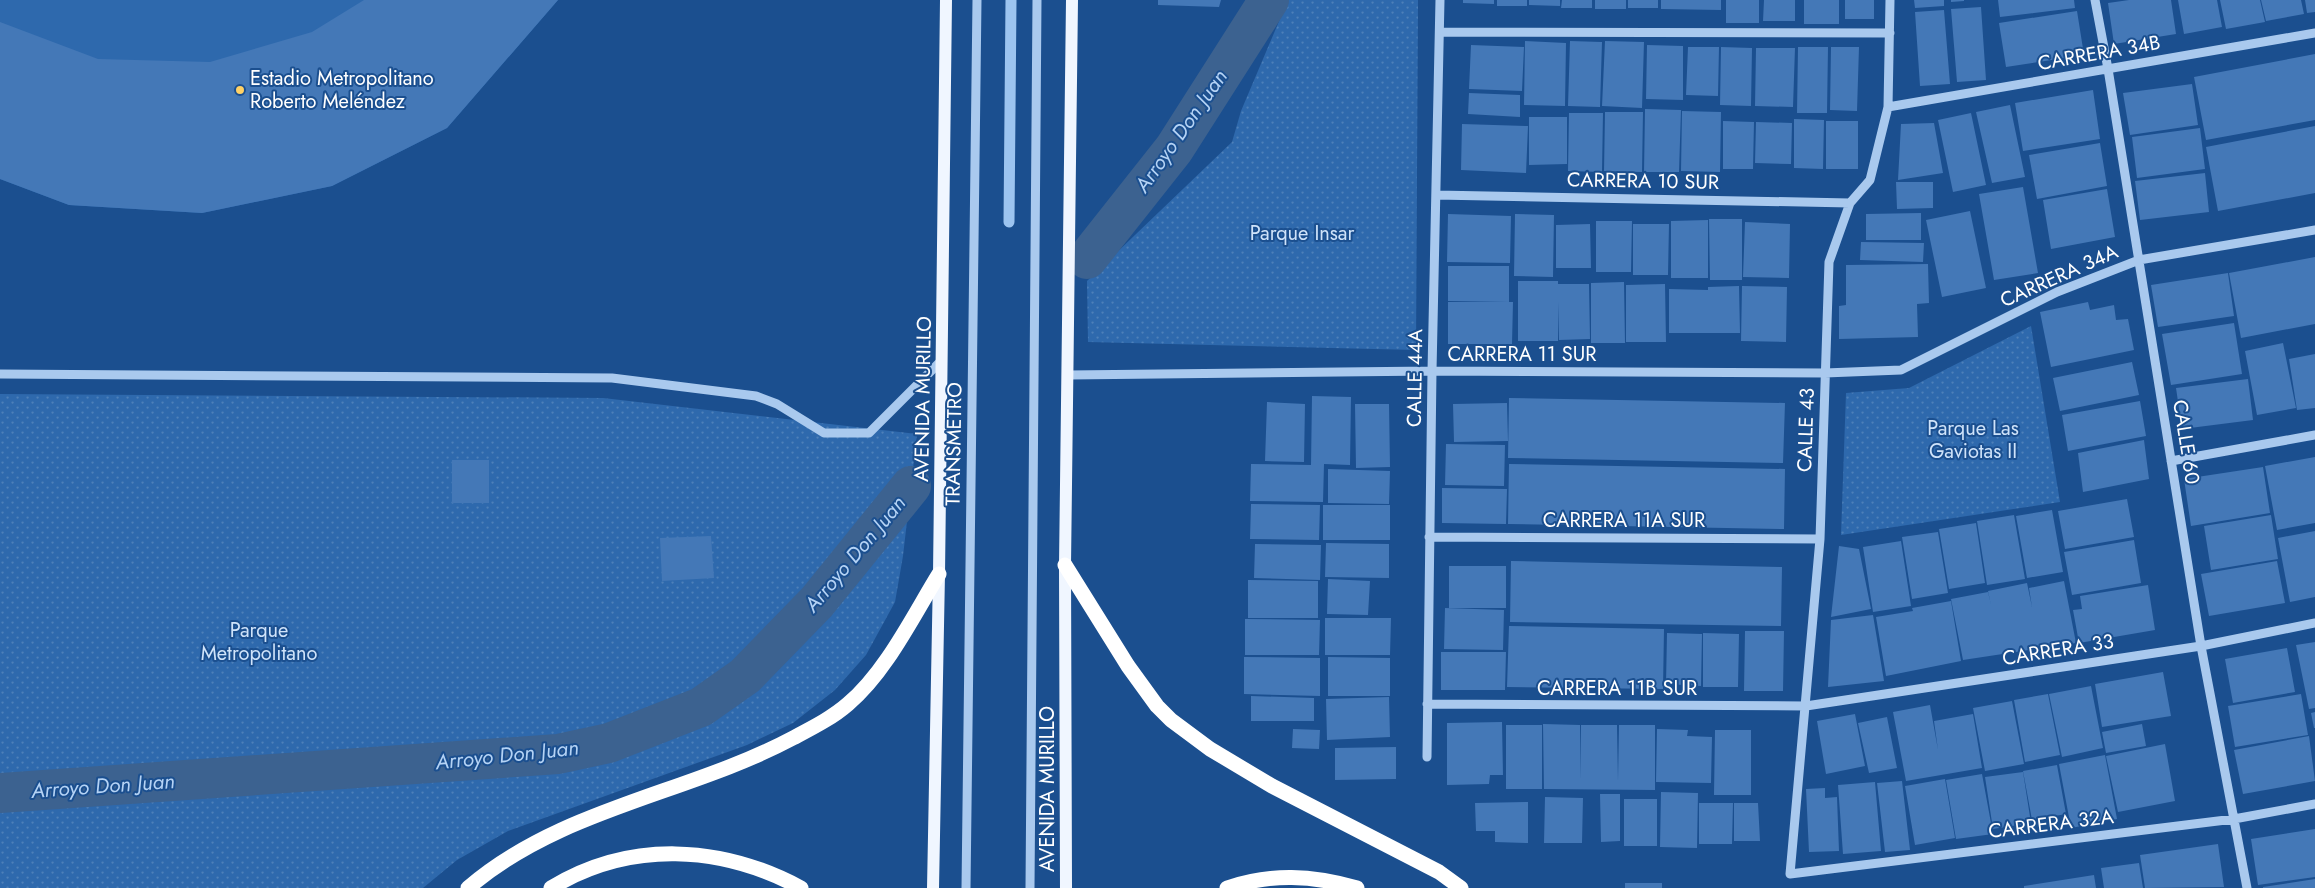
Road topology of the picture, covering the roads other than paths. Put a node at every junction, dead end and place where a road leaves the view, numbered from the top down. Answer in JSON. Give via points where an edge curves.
{"nodes":[{"id":1,"x":946,"y":0,"type":"edge"},
{"id":2,"x":977,"y":0,"type":"edge"},
{"id":3,"x":1037,"y":0,"type":"edge"},
{"id":4,"x":1072,"y":0,"type":"edge"},
{"id":5,"x":1440,"y":0,"type":"edge"},
{"id":6,"x":1890,"y":0,"type":"edge"},
{"id":7,"x":2096,"y":0,"type":"edge"},
{"id":8,"x":1440,"y":32,"type":"junction"},
{"id":9,"x":1890,"y":33,"type":"junction"},
{"id":10,"x":2315,"y":33,"type":"edge"},
{"id":11,"x":2108,"y":69,"type":"junction"},
{"id":12,"x":1888,"y":107,"type":"junction"},
{"id":13,"x":1436,"y":195,"type":"junction"},
{"id":14,"x":1850,"y":203,"type":"junction"},
{"id":15,"x":2315,"y":230,"type":"edge"},
{"id":16,"x":2139,"y":260,"type":"junction"},
{"id":17,"x":942,"y":360,"type":"junction"},
{"id":18,"x":1432,"y":371,"type":"junction"},
{"id":19,"x":1825,"y":373,"type":"junction"},
{"id":20,"x":0,"y":374,"type":"edge"},
{"id":21,"x":1069,"y":375,"type":"junction"},
{"id":22,"x":2315,"y":435,"type":"edge"},
{"id":23,"x":2171,"y":461,"type":"junction"},
{"id":24,"x":1429,"y":537,"type":"junction"},
{"id":25,"x":1820,"y":538,"type":"junction"},
{"id":26,"x":1065,"y":565,"type":"junction"},
{"id":27,"x":939,"y":574,"type":"junction"},
{"id":28,"x":2315,"y":623,"type":"edge"},
{"id":29,"x":2201,"y":646,"type":"junction"},
{"id":30,"x":1427,"y":704,"type":"junction"},
{"id":31,"x":1806,"y":706,"type":"junction"},
{"id":32,"x":1427,"y":757,"type":"dead end"},
{"id":33,"x":2315,"y":804,"type":"edge"},
{"id":34,"x":2234,"y":819,"type":"junction"},
{"id":35,"x":1790,"y":874,"type":"joint"},
{"id":36,"x":468,"y":888,"type":"edge"},
{"id":37,"x":551,"y":888,"type":"edge"},
{"id":38,"x":801,"y":888,"type":"edge"},
{"id":39,"x":933,"y":888,"type":"edge"},
{"id":40,"x":966,"y":888,"type":"edge"},
{"id":41,"x":1030,"y":888,"type":"edge"},
{"id":42,"x":1066,"y":888,"type":"edge"},
{"id":43,"x":1226,"y":888,"type":"edge"},
{"id":44,"x":1357,"y":888,"type":"edge"},
{"id":45,"x":1461,"y":888,"type":"edge"},
{"id":46,"x":2247,"y":888,"type":"edge"}],
"edges":[{"from":1,"to":17,"type":"main road","name":"AVENIDA MURILLO"},
{"from":2,"to":40,"type":"street","name":"TRANSMETRO"},
{"from":3,"to":41,"type":"street"},
{"from":4,"to":21,"type":"main road","name":"AVENIDA MURILLO"},
{"from":5,"to":8,"type":"street","name":"CALLE 44A"},
{"from":6,"to":9,"type":"street","name":"CALLE 43"},
{"from":7,"to":11,"type":"street","name":"CALLE 60"},
{"from":8,"to":9,"type":"street"},
{"from":8,"to":13,"type":"street","name":"CALLE 44A"},
{"from":9,"to":12,"type":"street","name":"CALLE 43"},
{"from":10,"to":11,"type":"street","name":"CARRERA 34B"},
{"from":11,"to":12,"type":"street","name":"CARRERA 34B"},
{"from":11,"to":16,"type":"street","name":"CALLE 60"},
{"from":12,"to":14,"type":"street","name":"CALLE 43","via":[[1870,180]]},
{"from":13,"to":14,"type":"street","name":"CARRERA 10 SUR"},
{"from":13,"to":18,"type":"street","name":"CALLE 44A"},
{"from":14,"to":19,"type":"street","name":"CALLE 43","via":[[1829,262]]},
{"from":15,"to":16,"type":"street","name":"CARRERA 34A"},
{"from":16,"to":19,"type":"street","name":"CARRERA 34A","via":[[2057,292],[1901,370]]},
{"from":16,"to":23,"type":"street","name":"CALLE 60"},
{"from":17,"to":20,"type":"street","via":[[869,433],[824,433],[776,404],[756,396],[612,378]]},
{"from":17,"to":27,"type":"main road","name":"AVENIDA MURILLO"},
{"from":18,"to":19,"type":"street","name":"CARRERA 11 SUR"},
{"from":18,"to":21,"type":"street","name":"CARRERA 11 SUR"},
{"from":18,"to":24,"type":"street","name":"CALLE 44A"},
{"from":19,"to":25,"type":"street","name":"CALLE 43"},
{"from":21,"to":26,"type":"main road","name":"AVENIDA MURILLO"},
{"from":22,"to":23,"type":"street"},
{"from":23,"to":29,"type":"street","name":"CALLE 60"},
{"from":24,"to":25,"type":"street","name":"CARRERA 11A SUR"},
{"from":24,"to":30,"type":"street","name":"CALLE 44A"},
{"from":25,"to":31,"type":"street","name":"CALLE 43"},
{"from":26,"to":42,"type":"main road","name":"AVENIDA MURILLO"},
{"from":26,"to":45,"type":"highway","via":[[1109,638],[1157,706],[1188,733],[1272,786],[1439,872]]},
{"from":27,"to":36,"type":"highway","via":[[899,640],[866,686],[832,716],[756,757],[542,838],[512,855]]},
{"from":27,"to":39,"type":"main road","name":"AVENIDA MURILLO"},
{"from":28,"to":29,"type":"street","name":"CARRERA 33"},
{"from":29,"to":31,"type":"street","name":"CARRERA 33"},
{"from":29,"to":34,"type":"street","name":"CALLE 60"},
{"from":30,"to":31,"type":"street","name":"CARRERA 11B SUR"},
{"from":30,"to":32,"type":"street","name":"CALLE 44A"},
{"from":31,"to":35,"type":"street","name":"CALLE 43"},
{"from":33,"to":34,"type":"street","name":"CARRERA 32A"},
{"from":34,"to":35,"type":"street","name":"CARRERA 32A"},
{"from":34,"to":46,"type":"street","name":"CALLE 60"},
{"from":37,"to":38,"type":"highway","via":[[606,862],[629,856],[671,854],[746,864]]},
{"from":43,"to":44,"type":"highway","via":[[1244,882],[1292,876],[1324,879]]}]}
